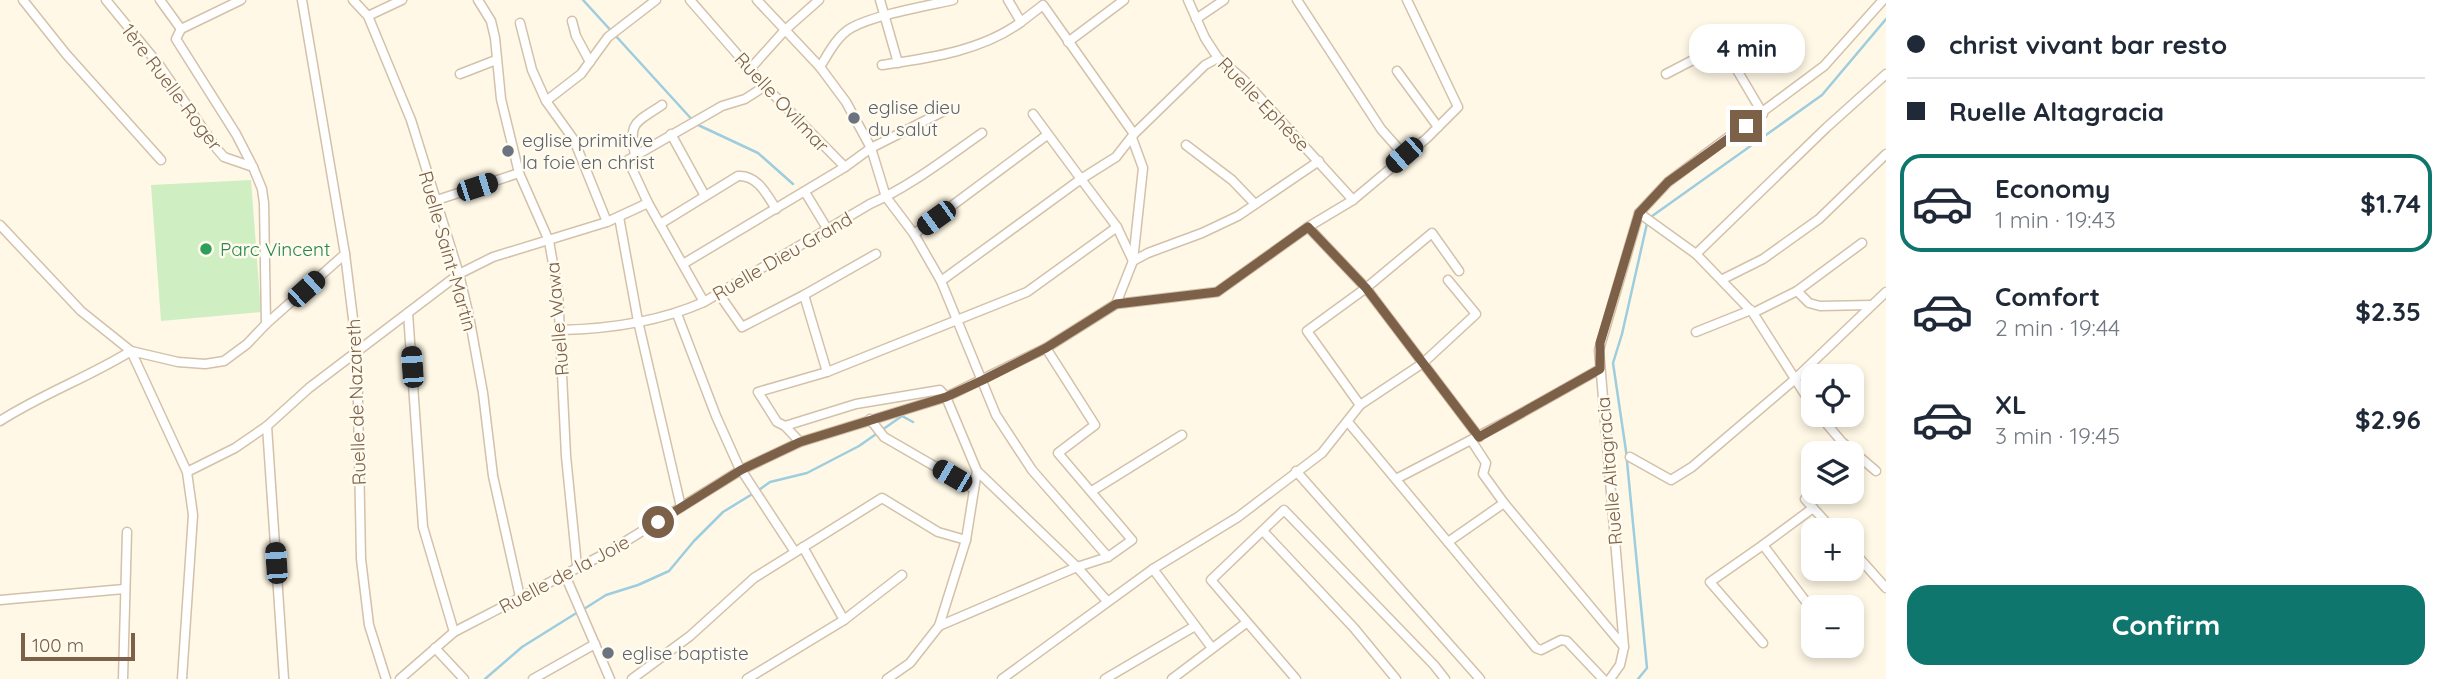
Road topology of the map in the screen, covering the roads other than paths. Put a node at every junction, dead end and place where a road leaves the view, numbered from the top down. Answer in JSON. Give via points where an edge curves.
{"nodes":[{"id":1,"x":23,"y":0,"type":"edge"},
{"id":2,"x":106,"y":0,"type":"edge"},
{"id":3,"x":160,"y":0,"type":"edge"},
{"id":4,"x":241,"y":0,"type":"edge"},
{"id":5,"x":302,"y":0,"type":"edge"},
{"id":6,"x":353,"y":0,"type":"edge"},
{"id":7,"x":402,"y":0,"type":"edge"},
{"id":8,"x":478,"y":0,"type":"edge"},
{"id":9,"x":690,"y":0,"type":"edge"},
{"id":10,"x":757,"y":0,"type":"edge"},
{"id":11,"x":819,"y":0,"type":"edge"},
{"id":12,"x":880,"y":0,"type":"edge"},
{"id":13,"x":953,"y":0,"type":"edge"},
{"id":14,"x":1008,"y":0,"type":"edge"},
{"id":15,"x":1124,"y":0,"type":"edge"},
{"id":16,"x":1188,"y":0,"type":"edge"},
{"id":17,"x":1224,"y":0,"type":"edge"},
{"id":18,"x":1297,"y":0,"type":"edge"},
{"id":19,"x":1407,"y":0,"type":"edge"},
{"id":20,"x":1883,"y":0,"type":"edge"},
{"id":21,"x":651,"y":2,"type":"edge"},
{"id":22,"x":937,"y":2,"type":"edge"},
{"id":23,"x":1046,"y":2,"type":"edge"},
{"id":24,"x":368,"y":16,"type":"junction"},
{"id":25,"x":883,"y":17,"type":"junction"},
{"id":26,"x":1196,"y":19,"type":"junction"},
{"id":27,"x":572,"y":22,"type":"dead end"},
{"id":28,"x":1021,"y":22,"type":"junction"},
{"id":29,"x":520,"y":23,"type":"dead end"},
{"id":30,"x":181,"y":29,"type":"junction"},
{"id":31,"x":785,"y":30,"type":"junction"},
{"id":32,"x":1068,"y":42,"type":"junction"},
{"id":33,"x":1219,"y":58,"type":"junction"},
{"id":34,"x":496,"y":60,"type":"junction"},
{"id":35,"x":590,"y":62,"type":"junction"},
{"id":36,"x":898,"y":63,"type":"junction"},
{"id":37,"x":882,"y":65,"type":"dead end"},
{"id":38,"x":820,"y":67,"type":"junction"},
{"id":39,"x":750,"y":69,"type":"junction"},
{"id":40,"x":1397,"y":71,"type":"dead end"},
{"id":41,"x":460,"y":74,"type":"dead end"},
{"id":42,"x":1666,"y":74,"type":"dead end"},
{"id":43,"x":1886,"y":74,"type":"edge"},
{"id":44,"x":765,"y":86,"type":"junction"},
{"id":45,"x":546,"y":101,"type":"junction"},
{"id":46,"x":662,"y":106,"type":"dead end"},
{"id":47,"x":944,"y":111,"type":"dead end"},
{"id":48,"x":1033,"y":114,"type":"dead end"},
{"id":49,"x":1763,"y":114,"type":"junction"},
{"id":50,"x":1438,"y":127,"type":"junction"},
{"id":51,"x":982,"y":133,"type":"dead end"},
{"id":52,"x":671,"y":134,"type":"junction"},
{"id":53,"x":1047,"y":135,"type":"junction"},
{"id":54,"x":1133,"y":136,"type":"junction"},
{"id":55,"x":1186,"y":145,"type":"dead end"},
{"id":56,"x":871,"y":148,"type":"junction"},
{"id":57,"x":1886,"y":154,"type":"edge"},
{"id":58,"x":635,"y":155,"type":"junction"},
{"id":59,"x":1404,"y":155,"type":"junction"},
{"id":60,"x":161,"y":160,"type":"dead end"},
{"id":61,"x":1319,"y":161,"type":"junction"},
{"id":62,"x":253,"y":167,"type":"junction"},
{"id":63,"x":845,"y":167,"type":"junction"},
{"id":64,"x":519,"y":173,"type":"junction"},
{"id":65,"x":1081,"y":179,"type":"junction"},
{"id":66,"x":805,"y":192,"type":"junction"},
{"id":67,"x":705,"y":196,"type":"junction"},
{"id":68,"x":886,"y":197,"type":"junction"},
{"id":69,"x":1353,"y":200,"type":"junction"},
{"id":70,"x":434,"y":201,"type":"junction"},
{"id":71,"x":649,"y":203,"type":"junction"},
{"id":72,"x":1255,"y":204,"type":"junction"},
{"id":73,"x":776,"y":209,"type":"junction"},
{"id":74,"x":619,"y":217,"type":"junction"},
{"id":75,"x":1645,"y":217,"type":"junction"},
{"id":76,"x":607,"y":222,"type":"junction"},
{"id":77,"x":660,"y":224,"type":"junction"},
{"id":78,"x":0,"y":225,"type":"edge"},
{"id":79,"x":1117,"y":227,"type":"junction"},
{"id":80,"x":1308,"y":227,"type":"junction"},
{"id":81,"x":828,"y":230,"type":"junction"},
{"id":82,"x":914,"y":234,"type":"junction"},
{"id":83,"x":549,"y":241,"type":"junction"},
{"id":84,"x":1862,"y":243,"type":"dead end"},
{"id":85,"x":345,"y":254,"type":"junction"},
{"id":86,"x":876,"y":254,"type":"dead end"},
{"id":87,"x":1696,"y":254,"type":"junction"},
{"id":88,"x":1133,"y":261,"type":"junction"},
{"id":89,"x":683,"y":264,"type":"junction"},
{"id":90,"x":1459,"y":271,"type":"dead end"},
{"id":91,"x":458,"y":274,"type":"junction"},
{"id":92,"x":1723,"y":279,"type":"junction"},
{"id":93,"x":1448,"y":280,"type":"dead end"},
{"id":94,"x":941,"y":281,"type":"junction"},
{"id":95,"x":1366,"y":288,"type":"junction"},
{"id":96,"x":1797,"y":291,"type":"junction"},
{"id":97,"x":1886,"y":292,"type":"edge"},
{"id":98,"x":719,"y":294,"type":"junction"},
{"id":99,"x":804,"y":295,"type":"junction"},
{"id":100,"x":704,"y":302,"type":"junction"},
{"id":101,"x":1116,"y":304,"type":"junction"},
{"id":102,"x":1871,"y":305,"type":"junction"},
{"id":103,"x":1752,"y":311,"type":"junction"},
{"id":104,"x":408,"y":313,"type":"junction"},
{"id":105,"x":677,"y":314,"type":"junction"},
{"id":106,"x":957,"y":320,"type":"junction"},
{"id":107,"x":638,"y":321,"type":"junction"},
{"id":108,"x":266,"y":324,"type":"junction"},
{"id":109,"x":560,"y":330,"type":"junction"},
{"id":110,"x":1696,"y":332,"type":"dead end"},
{"id":111,"x":1046,"y":348,"type":"junction"},
{"id":112,"x":131,"y":351,"type":"junction"},
{"id":113,"x":357,"y":351,"type":"junction"},
{"id":114,"x":1423,"y":363,"type":"junction"},
{"id":115,"x":1600,"y":369,"type":"junction"},
{"id":116,"x":827,"y":372,"type":"junction"},
{"id":117,"x":983,"y":380,"type":"junction"},
{"id":118,"x":1794,"y":380,"type":"junction"},
{"id":119,"x":1801,"y":390,"type":"edge"},
{"id":120,"x":946,"y":397,"type":"junction"},
{"id":121,"x":1360,"y":405,"type":"junction"},
{"id":122,"x":870,"y":419,"type":"junction"},
{"id":123,"x":0,"y":421,"type":"edge"},
{"id":124,"x":1348,"y":422,"type":"junction"},
{"id":125,"x":267,"y":426,"type":"junction"},
{"id":126,"x":785,"y":426,"type":"junction"},
{"id":127,"x":1829,"y":427,"type":"edge"},
{"id":128,"x":1182,"y":435,"type":"dead end"},
{"id":129,"x":1475,"y":438,"type":"junction"},
{"id":130,"x":800,"y":442,"type":"junction"},
{"id":131,"x":1630,"y":457,"type":"dead end"},
{"id":132,"x":741,"y":470,"type":"junction"},
{"id":133,"x":977,"y":471,"type":"junction"},
{"id":134,"x":1296,"y":471,"type":"junction"},
{"id":135,"x":1877,"y":471,"type":"dead end"},
{"id":136,"x":187,"y":472,"type":"junction"},
{"id":137,"x":1396,"y":479,"type":"junction"},
{"id":138,"x":974,"y":489,"type":"junction"},
{"id":139,"x":1092,"y":491,"type":"junction"},
{"id":140,"x":1504,"y":503,"type":"junction"},
{"id":141,"x":1809,"y":504,"type":"edge"},
{"id":142,"x":681,"y":507,"type":"junction"},
{"id":143,"x":1813,"y":508,"type":"junction"},
{"id":144,"x":1822,"y":518,"type":"edge"},
{"id":145,"x":1263,"y":531,"type":"junction"},
{"id":146,"x":127,"y":532,"type":"dead end"},
{"id":147,"x":966,"y":540,"type":"junction"},
{"id":148,"x":1448,"y":542,"type":"junction"},
{"id":149,"x":1763,"y":545,"type":"junction"},
{"id":150,"x":803,"y":547,"type":"junction"},
{"id":151,"x":795,"y":552,"type":"junction"},
{"id":152,"x":1108,"y":557,"type":"junction"},
{"id":153,"x":1864,"y":563,"type":"edge"},
{"id":154,"x":577,"y":566,"type":"junction"},
{"id":155,"x":1077,"y":568,"type":"junction"},
{"id":156,"x":1153,"y":569,"type":"junction"},
{"id":157,"x":565,"y":575,"type":"junction"},
{"id":158,"x":902,"y":575,"type":"dead end"},
{"id":159,"x":1886,"y":588,"type":"edge"},
{"id":160,"x":124,"y":589,"type":"junction"},
{"id":161,"x":1801,"y":595,"type":"edge"},
{"id":162,"x":520,"y":597,"type":"junction"},
{"id":163,"x":0,"y":600,"type":"edge"},
{"id":164,"x":1107,"y":601,"type":"junction"},
{"id":165,"x":844,"y":620,"type":"junction"},
{"id":166,"x":1246,"y":624,"type":"junction"},
{"id":167,"x":939,"y":626,"type":"junction"},
{"id":168,"x":1195,"y":626,"type":"junction"},
{"id":169,"x":454,"y":632,"type":"junction"},
{"id":170,"x":1763,"y":643,"type":"dead end"},
{"id":171,"x":595,"y":644,"type":"junction"},
{"id":172,"x":1624,"y":647,"type":"junction"},
{"id":173,"x":435,"y":648,"type":"junction"},
{"id":174,"x":1212,"y":648,"type":"junction"},
{"id":175,"x":1009,"y":677,"type":"edge"},
{"id":176,"x":123,"y":679,"type":"edge"},
{"id":177,"x":181,"y":679,"type":"edge"},
{"id":178,"x":284,"y":679,"type":"edge"},
{"id":179,"x":386,"y":679,"type":"edge"},
{"id":180,"x":400,"y":679,"type":"edge"},
{"id":181,"x":464,"y":679,"type":"edge"},
{"id":182,"x":533,"y":679,"type":"edge"},
{"id":183,"x":610,"y":679,"type":"edge"},
{"id":184,"x":632,"y":679,"type":"edge"},
{"id":185,"x":747,"y":679,"type":"edge"},
{"id":186,"x":887,"y":679,"type":"edge"},
{"id":187,"x":1105,"y":679,"type":"edge"},
{"id":188,"x":1172,"y":679,"type":"edge"},
{"id":189,"x":1296,"y":679,"type":"edge"},
{"id":190,"x":1396,"y":679,"type":"edge"},
{"id":191,"x":1445,"y":679,"type":"edge"},
{"id":192,"x":1480,"y":679,"type":"edge"},
{"id":193,"x":1603,"y":679,"type":"edge"},
{"id":194,"x":1609,"y":679,"type":"edge"}],
"edges":[{"from":1,"to":60,"type":"street"},
{"from":2,"to":62,"type":"street","name":"1ère Ruelle Roger","via":[[160,66],[224,157]]},
{"from":3,"to":30,"type":"street"},
{"from":4,"to":30,"type":"street"},
{"from":5,"to":85,"type":"street","name":"Ruelle de Nazareth"},
{"from":6,"to":24,"type":"street","name":"Ruelle Saint-Martin"},
{"from":7,"to":24,"type":"street"},
{"from":8,"to":34,"type":"street","name":"Ruelle Wawa","via":[[491,21]]},
{"from":9,"to":39,"type":"street","name":"Ruelle Ovilmar"},
{"from":10,"to":31,"type":"street"},
{"from":11,"to":31,"type":"street"},
{"from":12,"to":25,"type":"street"},
{"from":13,"to":22,"type":"street"},
{"from":14,"to":28,"type":"street"},
{"from":15,"to":32,"type":"street"},
{"from":16,"to":26,"type":"street","name":"Ruelle Ephése"},
{"from":17,"to":26,"type":"street"},
{"from":18,"to":59,"type":"street","via":[[1381,129]]},
{"from":19,"to":50,"type":"street","name":"Ruelle de la Joie","via":[[1458,107]]},
{"from":20,"to":49,"type":"street","name":"Ruelle Altagracia","via":[[1824,66]]},
{"from":21,"to":35,"type":"street","via":[[608,37]]},
{"from":22,"to":25,"type":"street"},
{"from":23,"to":28,"type":"street"},
{"from":23,"to":32,"type":"street"},
{"from":24,"to":70,"type":"street","name":"Ruelle Saint-Martin","via":[[411,120]]},
{"from":25,"to":36,"type":"street"},
{"from":25,"to":38,"type":"street","via":[[850,28]]},
{"from":26,"to":33,"type":"street","name":"Ruelle Ephése"},
{"from":27,"to":35,"type":"street"},
{"from":28,"to":36,"type":"street","via":[[997,38]]},
{"from":29,"to":45,"type":"street"},
{"from":30,"to":62,"type":"street","via":[[178,44]]},
{"from":31,"to":38,"type":"street"},
{"from":31,"to":39,"type":"street"},
{"from":32,"to":54,"type":"street"},
{"from":33,"to":54,"type":"street","via":[[1205,65]]},
{"from":33,"to":61,"type":"street","name":"Ruelle Ephése"},
{"from":34,"to":41,"type":"street"},
{"from":34,"to":64,"type":"street","name":"Ruelle Wawa","via":[[500,99]]},
{"from":35,"to":45,"type":"street"},
{"from":36,"to":37,"type":"street"},
{"from":38,"to":56,"type":"street"},
{"from":39,"to":44,"type":"street","name":"Ruelle Ovilmar"},
{"from":40,"to":50,"type":"street"},
{"from":42,"to":49,"type":"street","via":[[1724,48]]},
{"from":43,"to":87,"type":"street"},
{"from":44,"to":52,"type":"street"},
{"from":44,"to":63,"type":"street","name":"Ruelle Ovilmar"},
{"from":45,"to":76,"type":"street","via":[[574,140]]},
{"from":46,"to":58,"type":"street","via":[[633,128]]},
{"from":47,"to":56,"type":"street","name":"Ruelle Ovilmar"},
{"from":48,"to":53,"type":"street"},
{"from":49,"to":75,"type":"street","name":"Ruelle Altagracia","via":[[1668,182]]},
{"from":50,"to":59,"type":"street","name":"Ruelle de la Joie"},
{"from":51,"to":68,"type":"street","name":"Ruelle Dieu Grand"},
{"from":52,"to":58,"type":"street"},
{"from":52,"to":67,"type":"street"},
{"from":53,"to":65,"type":"street"},
{"from":53,"to":82,"type":"street"},
{"from":54,"to":65,"type":"street","via":[[1116,157]]},
{"from":54,"to":88,"type":"street","via":[[1143,168]]},
{"from":55,"to":72,"type":"street"},
{"from":56,"to":63,"type":"street","name":"Ruelle Ovilmar"},
{"from":56,"to":68,"type":"street"},
{"from":57,"to":92,"type":"street","via":[[1819,219],[1763,259]]},
{"from":58,"to":71,"type":"street","via":[[629,163]]},
{"from":59,"to":69,"type":"street","name":"Ruelle de la Joie"},
{"from":61,"to":69,"type":"street","name":"Ruelle Ephése"},
{"from":61,"to":72,"type":"street"},
{"from":62,"to":108,"type":"street","via":[[264,204]]},
{"from":63,"to":66,"type":"street"},
{"from":64,"to":70,"type":"street"},
{"from":64,"to":83,"type":"street","name":"Ruelle Wawa"},
{"from":65,"to":79,"type":"street"},
{"from":65,"to":94,"type":"street"},
{"from":66,"to":73,"type":"street"},
{"from":66,"to":81,"type":"street"},
{"from":67,"to":73,"type":"street","via":[[744,176],[763,187]]},
{"from":67,"to":77,"type":"street"},
{"from":68,"to":81,"type":"street","name":"Ruelle Dieu Grand"},
{"from":68,"to":82,"type":"street"},
{"from":69,"to":80,"type":"street","name":"Ruelle de la Joie"},
{"from":70,"to":91,"type":"street","name":"Ruelle Saint-Martin"},
{"from":71,"to":74,"type":"street"},
{"from":71,"to":77,"type":"street"},
{"from":72,"to":88,"type":"street"},
{"from":73,"to":89,"type":"street"},
{"from":74,"to":76,"type":"street"},
{"from":74,"to":107,"type":"street"},
{"from":75,"to":87,"type":"street"},
{"from":75,"to":115,"type":"street","name":"Ruelle Altagracia","via":[[1600,343]]},
{"from":76,"to":83,"type":"street"},
{"from":77,"to":89,"type":"street"},
{"from":78,"to":112,"type":"street","via":[[71,301]]},
{"from":79,"to":88,"type":"street"},
{"from":79,"to":106,"type":"street","via":[[1027,292]]},
{"from":80,"to":95,"type":"street"},
{"from":80,"to":101,"type":"street","name":"Ruelle de la Joie","via":[[1217,292]]},
{"from":81,"to":98,"type":"street","name":"Ruelle Dieu Grand"},
{"from":82,"to":94,"type":"street"},
{"from":83,"to":91,"type":"street","via":[[493,257]]},
{"from":83,"to":109,"type":"street","name":"Ruelle Wawa"},
{"from":84,"to":96,"type":"street"},
{"from":85,"to":108,"type":"street"},
{"from":85,"to":113,"type":"street","name":"Ruelle de Nazareth"},
{"from":86,"to":99,"type":"street"},
{"from":87,"to":92,"type":"street"},
{"from":88,"to":101,"type":"street"},
{"from":89,"to":100,"type":"street"},
{"from":90,"to":95,"type":"street","via":[[1432,233]]},
{"from":91,"to":104,"type":"street"},
{"from":91,"to":162,"type":"street","name":"Ruelle Saint-Martin","via":[[483,393],[493,476]]},
{"from":92,"to":103,"type":"street"},
{"from":93,"to":114,"type":"street","via":[[1476,314]]},
{"from":94,"to":106,"type":"street"},
{"from":95,"to":114,"type":"street"},
{"from":95,"to":121,"type":"street","via":[[1307,331]]},
{"from":96,"to":102,"type":"street","via":[[1820,306]]},
{"from":96,"to":103,"type":"street"},
{"from":97,"to":102,"type":"street"},
{"from":98,"to":99,"type":"street","via":[[742,327]]},
{"from":98,"to":100,"type":"street","name":"Ruelle Dieu Grand"},
{"from":99,"to":116,"type":"street"},
{"from":100,"to":105,"type":"street","name":"Ruelle Dieu Grand"},
{"from":101,"to":111,"type":"street","name":"Ruelle de la Joie"},
{"from":102,"to":118,"type":"street"},
{"from":103,"to":110,"type":"street"},
{"from":103,"to":118,"type":"street"},
{"from":104,"to":113,"type":"street"},
{"from":104,"to":169,"type":"street","via":[[423,527]]},
{"from":105,"to":107,"type":"street","name":"Ruelle Dieu Grand"},
{"from":105,"to":132,"type":"street"},
{"from":106,"to":116,"type":"street"},
{"from":106,"to":117,"type":"street"},
{"from":107,"to":109,"type":"street","name":"Ruelle Dieu Grand","via":[[608,328]]},
{"from":107,"to":142,"type":"street"},
{"from":108,"to":112,"type":"street","via":[[225,360],[205,365]]},
{"from":109,"to":154,"type":"street","name":"Ruelle Wawa"},
{"from":111,"to":117,"type":"street","name":"Ruelle de la Joie"},
{"from":111,"to":139,"type":"street","via":[[1095,425],[1058,453]]},
{"from":112,"to":123,"type":"street"},
{"from":112,"to":136,"type":"street"},
{"from":113,"to":125,"type":"street"},
{"from":113,"to":179,"type":"street","name":"Ruelle de Nazareth","via":[[361,559],[369,625]]},
{"from":114,"to":121,"type":"street"},
{"from":114,"to":129,"type":"street"},
{"from":115,"to":129,"type":"street"},
{"from":115,"to":172,"type":"street","name":"Ruelle Altagracia"},
{"from":116,"to":126,"type":"street","via":[[758,392],[777,422]]},
{"from":117,"to":120,"type":"street","name":"Ruelle de la Joie"},
{"from":117,"to":152,"type":"street","via":[[996,415],[1032,470]]},
{"from":118,"to":119,"type":"street"},
{"from":118,"to":131,"type":"street","via":[[1671,480]]},
{"from":120,"to":122,"type":"street","name":"Ruelle de la Joie"},
{"from":120,"to":126,"type":"street","via":[[940,390],[856,404]]},
{"from":120,"to":133,"type":"street"},
{"from":121,"to":124,"type":"street"},
{"from":122,"to":130,"type":"street","name":"Ruelle de la Joie"},
{"from":122,"to":138,"type":"street","via":[[884,437]]},
{"from":124,"to":134,"type":"street","via":[[1322,453]]},
{"from":124,"to":137,"type":"street"},
{"from":125,"to":136,"type":"street"},
{"from":125,"to":178,"type":"street"},
{"from":126,"to":130,"type":"street"},
{"from":127,"to":135,"type":"street"},
{"from":128,"to":139,"type":"street"},
{"from":129,"to":137,"type":"street"},
{"from":129,"to":140,"type":"street","via":[[1486,463],[1483,474]]},
{"from":130,"to":132,"type":"street","name":"Ruelle de la Joie"},
{"from":132,"to":142,"type":"street","name":"Ruelle de la Joie"},
{"from":132,"to":151,"type":"street"},
{"from":133,"to":138,"type":"street"},
{"from":133,"to":155,"type":"street"},
{"from":134,"to":156,"type":"street","via":[[1238,517]]},
{"from":134,"to":192,"type":"street"},
{"from":136,"to":177,"type":"street","via":[[193,515]]},
{"from":137,"to":148,"type":"street"},
{"from":138,"to":147,"type":"street"},
{"from":139,"to":152,"type":"street","via":[[1132,540]]},
{"from":140,"to":148,"type":"street"},
{"from":140,"to":172,"type":"street"},
{"from":141,"to":143,"type":"street"},
{"from":142,"to":154,"type":"street","name":"Ruelle de la Joie"},
{"from":143,"to":144,"type":"street"},
{"from":143,"to":149,"type":"street"},
{"from":145,"to":166,"type":"street","via":[[1211,580]]},
{"from":145,"to":190,"type":"street"},
{"from":145,"to":191,"type":"street","via":[[1284,510]]},
{"from":146,"to":160,"type":"street"},
{"from":147,"to":150,"type":"street","via":[[938,532],[882,498]]},
{"from":147,"to":167,"type":"street"},
{"from":148,"to":193,"type":"street","via":[[1536,648],[1567,641]]},
{"from":149,"to":161,"type":"street"},
{"from":149,"to":170,"type":"street","via":[[1710,582]]},
{"from":150,"to":151,"type":"street"},
{"from":150,"to":165,"type":"street"},
{"from":151,"to":184,"type":"street","via":[[754,578],[690,636]]},
{"from":152,"to":155,"type":"street"},
{"from":153,"to":159,"type":"street"},
{"from":154,"to":157,"type":"street","name":"Ruelle de la Joie"},
{"from":155,"to":164,"type":"street"},
{"from":155,"to":167,"type":"street"},
{"from":156,"to":164,"type":"street"},
{"from":156,"to":168,"type":"street"},
{"from":157,"to":162,"type":"street","name":"Ruelle de la Joie"},
{"from":157,"to":171,"type":"street"},
{"from":158,"to":165,"type":"street"},
{"from":160,"to":163,"type":"street"},
{"from":160,"to":176,"type":"street"},
{"from":162,"to":169,"type":"street","name":"Ruelle de la Joie"},
{"from":164,"to":175,"type":"street"},
{"from":165,"to":185,"type":"street"},
{"from":166,"to":174,"type":"street"},
{"from":166,"to":189,"type":"street"},
{"from":167,"to":186,"type":"street","via":[[910,663]]},
{"from":168,"to":174,"type":"street"},
{"from":168,"to":187,"type":"street"},
{"from":169,"to":173,"type":"street","name":"Ruelle de la Joie"},
{"from":171,"to":182,"type":"street"},
{"from":171,"to":183,"type":"street"},
{"from":172,"to":194,"type":"street","name":"Ruelle Altagracia","via":[[1620,665]]},
{"from":173,"to":180,"type":"street","name":"Ruelle de la Joie"},
{"from":173,"to":181,"type":"street"},
{"from":174,"to":188,"type":"street"}]}
